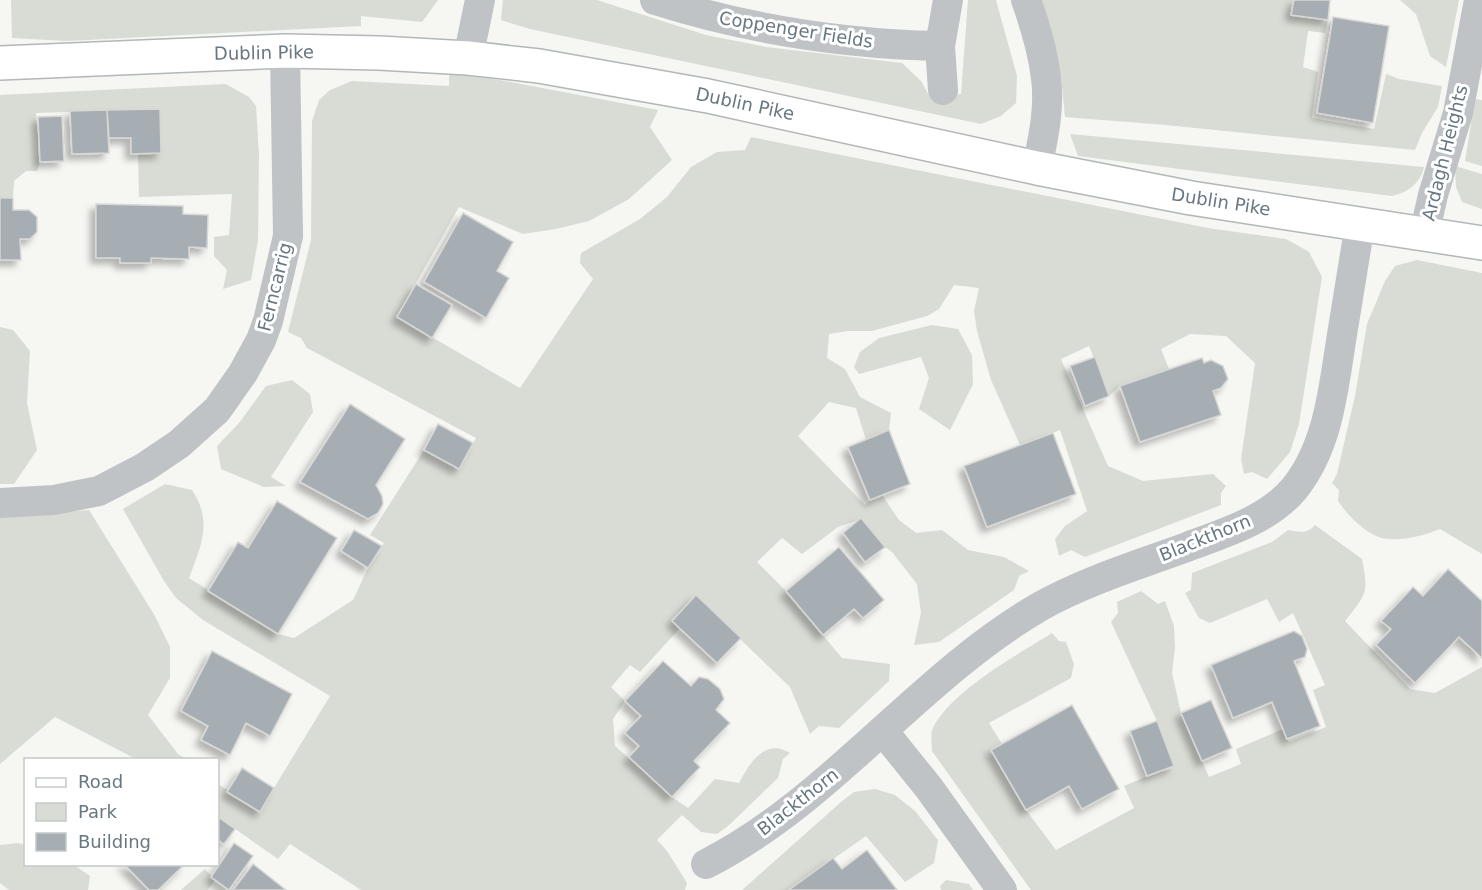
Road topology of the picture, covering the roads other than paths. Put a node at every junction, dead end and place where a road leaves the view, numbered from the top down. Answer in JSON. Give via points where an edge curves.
{"nodes":[{"id":1,"x":480,"y":0,"type":"edge"},
{"id":2,"x":655,"y":0,"type":"edge"},
{"id":3,"x":948,"y":0,"type":"edge"},
{"id":4,"x":1026,"y":0,"type":"edge"},
{"id":5,"x":1479,"y":0,"type":"edge"},
{"id":6,"x":940,"y":46,"type":"junction"},
{"id":7,"x":285,"y":51,"type":"junction"},
{"id":8,"x":468,"y":58,"type":"junction"},
{"id":9,"x":0,"y":63,"type":"edge"},
{"id":10,"x":944,"y":90,"type":"dead end"},
{"id":11,"x":1037,"y":168,"type":"junction"},
{"id":12,"x":1360,"y":224,"type":"junction"},
{"id":13,"x":1424,"y":235,"type":"junction"},
{"id":14,"x":1482,"y":243,"type":"edge"},
{"id":15,"x":0,"y":503,"type":"edge"},
{"id":16,"x":884,"y":731,"type":"junction"},
{"id":17,"x":706,"y":864,"type":"dead end"},
{"id":18,"x":1002,"y":890,"type":"edge"}],
"edges":[{"from":1,"to":8,"type":"street"},
{"from":2,"to":6,"type":"street","name":"Coppenger Fields","via":[[761,28],[835,39]]},
{"from":3,"to":6,"type":"street"},
{"from":4,"to":11,"type":"street","via":[[1047,80],[1046,122]]},
{"from":5,"to":13,"type":"street","name":"Ardagh Heights","via":[[1458,113]]},
{"from":6,"to":10,"type":"street"},
{"from":7,"to":8,"type":"street","name":"Dublin Pike"},
{"from":7,"to":9,"type":"street","name":"Dublin Pike"},
{"from":7,"to":15,"type":"street","name":"Ferncarrig","via":[[288,236],[268,321],[243,373],[217,410],[179,444],[109,486],[54,500]]},
{"from":8,"to":11,"type":"street","name":"Dublin Pike","via":[[539,66],[708,96]]},
{"from":11,"to":12,"type":"street","name":"Dublin Pike","via":[[1191,198]]},
{"from":12,"to":13,"type":"street","name":"Dublin Pike"},
{"from":12,"to":16,"type":"street","name":"Blackthorn","via":[[1330,407],[1309,468],[1293,490],[1260,516],[1070,591],[1041,607],[970,656]]},
{"from":13,"to":14,"type":"street","name":"Dublin Pike"},
{"from":16,"to":17,"type":"street","name":"Blackthorn","via":[[781,817]]},
{"from":16,"to":18,"type":"street"}]}
